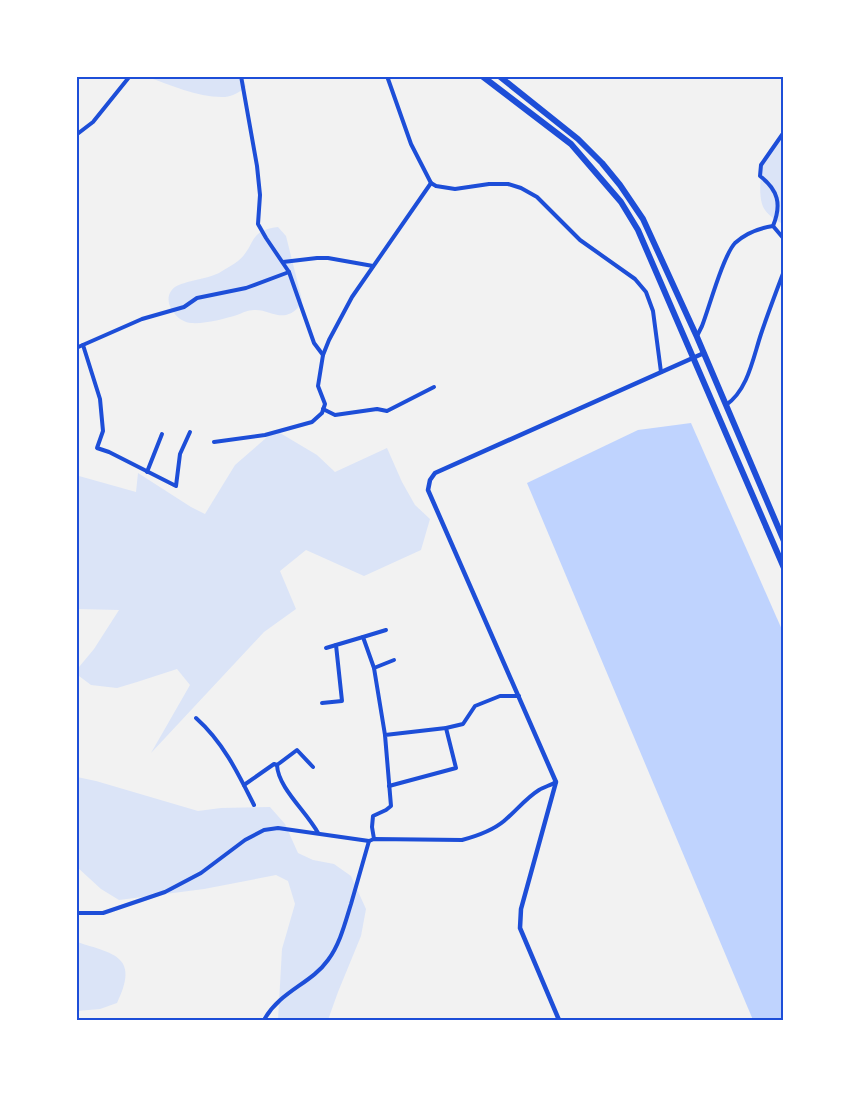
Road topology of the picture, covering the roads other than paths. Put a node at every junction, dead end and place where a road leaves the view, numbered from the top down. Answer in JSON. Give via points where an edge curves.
{"nodes":[{"id":1,"x":130,"y":76,"type":"edge"},
{"id":2,"x":241,"y":76,"type":"edge"},
{"id":3,"x":387,"y":76,"type":"edge"},
{"id":4,"x":482,"y":76,"type":"edge"},
{"id":5,"x":500,"y":76,"type":"edge"},
{"id":6,"x":783,"y":132,"type":"edge"},
{"id":7,"x":76,"y":135,"type":"edge"},
{"id":8,"x":431,"y":183,"type":"junction"},
{"id":9,"x":773,"y":226,"type":"junction"},
{"id":10,"x":783,"y":239,"type":"edge"},
{"id":11,"x":283,"y":262,"type":"junction"},
{"id":12,"x":373,"y":266,"type":"junction"},
{"id":13,"x":783,"y":271,"type":"edge"},
{"id":14,"x":289,"y":272,"type":"junction"},
{"id":15,"x":697,"y":337,"type":"junction"},
{"id":16,"x":83,"y":345,"type":"junction"},
{"id":17,"x":76,"y":348,"type":"edge"},
{"id":18,"x":704,"y":353,"type":"junction"},
{"id":19,"x":323,"y":355,"type":"junction"},
{"id":20,"x":693,"y":357,"type":"junction"},
{"id":21,"x":661,"y":372,"type":"junction"},
{"id":22,"x":434,"y":387,"type":"dead end"},
{"id":23,"x":726,"y":405,"type":"junction"},
{"id":24,"x":323,"y":409,"type":"junction"},
{"id":25,"x":190,"y":432,"type":"dead end"},
{"id":26,"x":162,"y":434,"type":"dead end"},
{"id":27,"x":214,"y":442,"type":"dead end"},
{"id":28,"x":147,"y":472,"type":"junction"},
{"id":29,"x":783,"y":537,"type":"edge"},
{"id":30,"x":783,"y":568,"type":"edge"},
{"id":31,"x":386,"y":630,"type":"dead end"},
{"id":32,"x":363,"y":637,"type":"junction"},
{"id":33,"x":336,"y":645,"type":"junction"},
{"id":34,"x":326,"y":648,"type":"dead end"},
{"id":35,"x":394,"y":660,"type":"dead end"},
{"id":36,"x":374,"y":668,"type":"junction"},
{"id":37,"x":519,"y":696,"type":"junction"},
{"id":38,"x":322,"y":703,"type":"dead end"},
{"id":39,"x":196,"y":718,"type":"dead end"},
{"id":40,"x":446,"y":728,"type":"junction"},
{"id":41,"x":386,"y":735,"type":"junction"},
{"id":42,"x":277,"y":765,"type":"junction"},
{"id":43,"x":314,"y":766,"type":"dead end"},
{"id":44,"x":556,"y":782,"type":"junction"},
{"id":45,"x":244,"y":784,"type":"junction"},
{"id":46,"x":389,"y":786,"type":"junction"},
{"id":47,"x":254,"y":805,"type":"dead end"},
{"id":48,"x":319,"y":834,"type":"junction"},
{"id":49,"x":371,"y":840,"type":"junction"},
{"id":50,"x":76,"y":913,"type":"edge"},
{"id":51,"x":264,"y":1020,"type":"edge"},
{"id":52,"x":559,"y":1020,"type":"edge"}],
"edges":[{"from":1,"to":7,"type":"street","via":[[93,122]]},
{"from":2,"to":11,"type":"street","via":[[260,195],[258,224]]},
{"from":3,"to":8,"type":"street","via":[[411,144]]},
{"from":4,"to":20,"type":"highway","via":[[571,144],[621,202],[638,230]]},
{"from":5,"to":15,"type":"highway","via":[[578,139],[620,185],[643,219]]},
{"from":6,"to":9,"type":"street","via":[[761,165],[760,176],[775,190],[778,204]]},
{"from":8,"to":12,"type":"street"},
{"from":8,"to":21,"type":"street","via":[[455,189],[508,184],[537,197],[580,240],[635,279],[646,292],[653,311]]},
{"from":9,"to":10,"type":"street"},
{"from":9,"to":15,"type":"street","via":[[734,244]]},
{"from":11,"to":12,"type":"street","via":[[328,258]]},
{"from":11,"to":14,"type":"street"},
{"from":12,"to":19,"type":"street","via":[[352,297]]},
{"from":13,"to":23,"type":"street","via":[[750,372],[734,400]]},
{"from":14,"to":16,"type":"street","via":[[246,288],[197,298],[184,307],[142,319]]},
{"from":14,"to":19,"type":"street","via":[[314,343]]},
{"from":15,"to":18,"type":"highway"},
{"from":16,"to":17,"type":"street"},
{"from":16,"to":28,"type":"street","via":[[100,399],[103,430],[97,448]]},
{"from":18,"to":20,"type":"street"},
{"from":18,"to":23,"type":"highway"},
{"from":19,"to":24,"type":"street","via":[[318,386],[325,404]]},
{"from":20,"to":21,"type":"street"},
{"from":20,"to":30,"type":"highway"},
{"from":21,"to":37,"type":"street","via":[[435,473],[430,480],[428,490]]},
{"from":22,"to":24,"type":"street","via":[[387,411],[335,415]]},
{"from":23,"to":29,"type":"highway"},
{"from":24,"to":27,"type":"street","via":[[312,422],[265,435]]},
{"from":25,"to":28,"type":"street","via":[[180,454],[176,486]]},
{"from":26,"to":28,"type":"street"},
{"from":31,"to":32,"type":"street"},
{"from":32,"to":33,"type":"street"},
{"from":32,"to":36,"type":"street"},
{"from":33,"to":34,"type":"street"},
{"from":33,"to":38,"type":"street","via":[[342,701]]},
{"from":35,"to":36,"type":"street"},
{"from":36,"to":41,"type":"street"},
{"from":37,"to":40,"type":"street","via":[[500,696],[475,706],[463,724]]},
{"from":37,"to":44,"type":"street"},
{"from":39,"to":45,"type":"street","via":[[224,748]]},
{"from":40,"to":41,"type":"street"},
{"from":40,"to":46,"type":"street","via":[[456,768]]},
{"from":41,"to":46,"type":"street"},
{"from":42,"to":43,"type":"street","via":[[297,750]]},
{"from":42,"to":45,"type":"street"},
{"from":42,"to":48,"type":"street","via":[[277,773],[289,793]]},
{"from":44,"to":49,"type":"street","via":[[538,790],[504,821],[474,837]]},
{"from":44,"to":52,"type":"street","via":[[521,909],[520,928]]},
{"from":45,"to":47,"type":"street"},
{"from":46,"to":49,"type":"street","via":[[391,806],[373,816]]},
{"from":48,"to":49,"type":"street"},
{"from":48,"to":50,"type":"street","via":[[278,828],[264,830],[201,873],[165,892],[103,913]]},
{"from":49,"to":51,"type":"street","via":[[344,929],[330,959],[275,1005]]}]}
